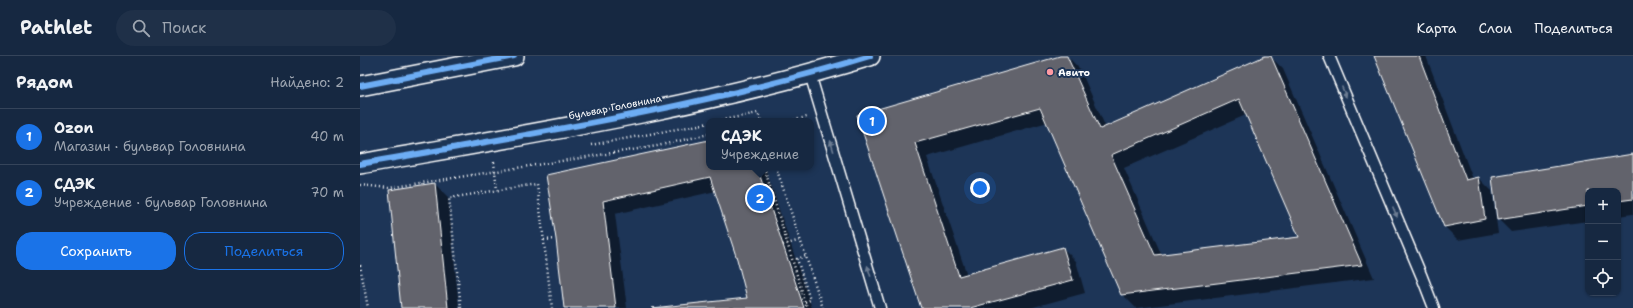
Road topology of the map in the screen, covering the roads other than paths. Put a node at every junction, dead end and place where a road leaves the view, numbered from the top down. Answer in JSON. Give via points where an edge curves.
{"nodes":[{"id":1,"x":514,"y":56,"type":"edge"},
{"id":2,"x":870,"y":56,"type":"edge"},
{"id":3,"x":1329,"y":56,"type":"edge"},
{"id":4,"x":810,"y":74,"type":"junction"},
{"id":5,"x":360,"y":86,"type":"edge"},
{"id":6,"x":360,"y":164,"type":"edge"},
{"id":7,"x":880,"y":308,"type":"edge"},
{"id":8,"x":1434,"y":308,"type":"edge"}],
"edges":[{"from":1,"to":5,"type":"street"},
{"from":2,"to":4,"type":"street","name":"бульвар Головнина"},
{"from":3,"to":8,"type":"lane","one_way":true},
{"from":4,"to":6,"type":"street","name":"бульвар Головнина","via":[[614,119]]},
{"from":7,"to":4,"type":"lane","one_way":true}]}
